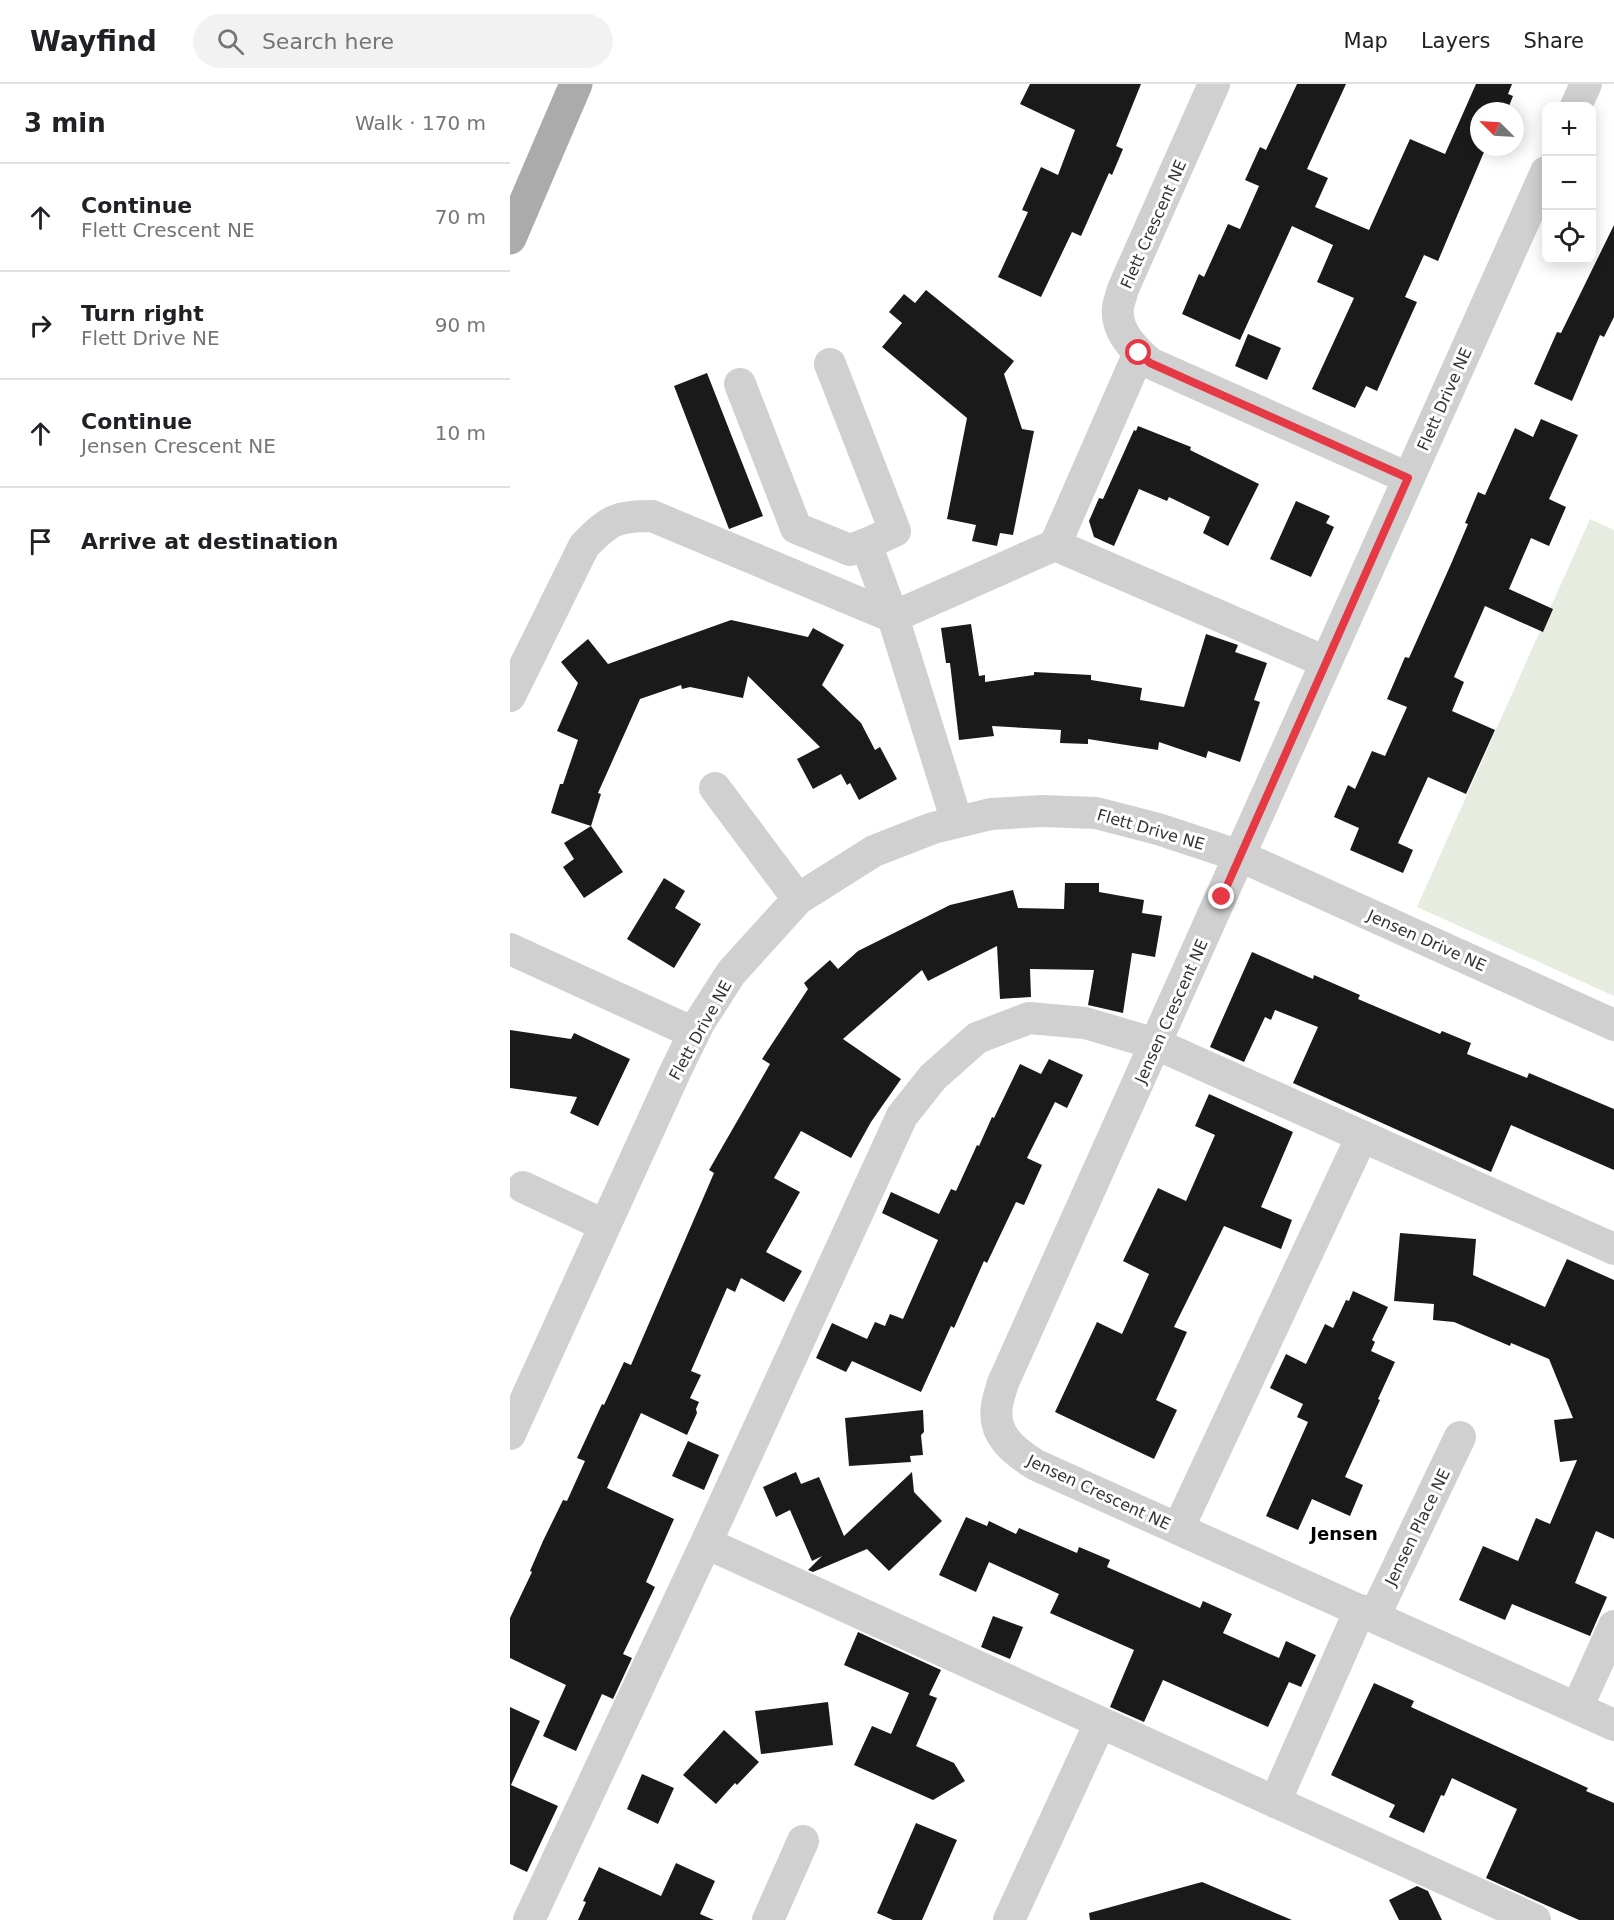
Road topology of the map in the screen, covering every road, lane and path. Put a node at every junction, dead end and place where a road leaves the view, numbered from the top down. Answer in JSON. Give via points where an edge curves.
{"nodes":[{"id":1,"x":576,"y":84,"type":"edge"},
{"id":2,"x":1214,"y":84,"type":"edge"},
{"id":3,"x":1586,"y":84,"type":"edge"},
{"id":4,"x":1578,"y":102,"type":"edge"},
{"id":5,"x":1542,"y":181,"type":"edge"},
{"id":6,"x":510,"y":238,"type":"edge"},
{"id":7,"x":1139,"y":353,"type":"junction"},
{"id":8,"x":830,"y":364,"type":"dead end"},
{"id":9,"x":740,"y":384,"type":"dead end"},
{"id":10,"x":1408,"y":478,"type":"junction"},
{"id":11,"x":866,"y":544,"type":"junction"},
{"id":12,"x":1055,"y":545,"type":"junction"},
{"id":13,"x":893,"y":616,"type":"junction"},
{"id":14,"x":1326,"y":662,"type":"junction"},
{"id":15,"x":510,"y":696,"type":"edge"},
{"id":16,"x":715,"y":788,"type":"dead end"},
{"id":17,"x":957,"y":822,"type":"junction"},
{"id":18,"x":1240,"y":856,"type":"junction"},
{"id":19,"x":798,"y":899,"type":"junction"},
{"id":20,"x":510,"y":949,"type":"edge"},
{"id":21,"x":1614,"y":1025,"type":"edge"},
{"id":22,"x":694,"y":1034,"type":"junction"},
{"id":23,"x":1156,"y":1044,"type":"junction"},
{"id":24,"x":1362,"y":1136,"type":"junction"},
{"id":25,"x":523,"y":1187,"type":"dead end"},
{"id":26,"x":604,"y":1225,"type":"junction"},
{"id":27,"x":1614,"y":1249,"type":"edge"},
{"id":28,"x":511,"y":1428,"type":"edge"},
{"id":29,"x":1460,"y":1437,"type":"dead end"},
{"id":30,"x":1178,"y":1529,"type":"junction"},
{"id":31,"x":706,"y":1543,"type":"junction"},
{"id":32,"x":1367,"y":1614,"type":"junction"},
{"id":33,"x":1614,"y":1626,"type":"edge"},
{"id":34,"x":1577,"y":1708,"type":"junction"},
{"id":35,"x":1100,"y":1723,"type":"junction"},
{"id":36,"x":1614,"y":1725,"type":"edge"},
{"id":37,"x":1275,"y":1802,"type":"junction"},
{"id":38,"x":803,"y":1841,"type":"dead end"},
{"id":39,"x":1489,"y":1911,"type":"edge"},
{"id":40,"x":529,"y":1920,"type":"edge"},
{"id":41,"x":768,"y":1920,"type":"edge"},
{"id":42,"x":1009,"y":1920,"type":"edge"},
{"id":43,"x":1535,"y":1920,"type":"edge"}],
"edges":[{"from":1,"to":6,"type":"main road"},
{"from":2,"to":7,"type":"street","name":"Flett Crescent NE","via":[[1123,288],[1118,309],[1122,328],[1129,345]]},
{"from":3,"to":4,"type":"street"},
{"from":5,"to":10,"type":"street","name":"Flett Drive NE"},
{"from":7,"to":10,"type":"street","name":"Flett Crescent NE","via":[[1150,363]]},
{"from":7,"to":12,"type":"street"},
{"from":8,"to":11,"type":"street","via":[[895,531]]},
{"from":9,"to":11,"type":"street","via":[[796,528],[850,550]]},
{"from":10,"to":14,"type":"street","name":"Flett Drive NE"},
{"from":11,"to":13,"type":"street"},
{"from":12,"to":13,"type":"street"},
{"from":12,"to":14,"type":"street"},
{"from":13,"to":15,"type":"street","via":[[652,516],[626,516],[602,527],[584,546]]},
{"from":13,"to":17,"type":"street"},
{"from":14,"to":18,"type":"street","name":"Flett Drive NE"},
{"from":16,"to":19,"type":"street"},
{"from":17,"to":18,"type":"street","name":"Flett Drive NE","via":[[1001,813],[1096,813]]},
{"from":17,"to":19,"type":"street","name":"Flett Drive NE","via":[[874,851]]},
{"from":18,"to":21,"type":"street","name":"Jensen Drive NE"},
{"from":18,"to":23,"type":"street","name":"Jensen Crescent NE"},
{"from":19,"to":22,"type":"street","name":"Flett Drive NE","via":[[731,973]]},
{"from":20,"to":22,"type":"street"},
{"from":22,"to":26,"type":"street","name":"Flett Drive NE"},
{"from":23,"to":24,"type":"street"},
{"from":23,"to":30,"type":"street","name":"Jensen Crescent NE","via":[[1008,1372],[996,1407],[999,1430],[1014,1451],[1036,1465]]},
{"from":23,"to":31,"type":"street","via":[[1085,1023],[1029,1018],[977,1038],[933,1077],[902,1116]]},
{"from":24,"to":27,"type":"street"},
{"from":24,"to":30,"type":"street"},
{"from":25,"to":26,"type":"street"},
{"from":26,"to":28,"type":"street","name":"Flett Drive NE"},
{"from":29,"to":32,"type":"street","name":"Jensen Place NE"},
{"from":30,"to":32,"type":"street","name":"Jensen Crescent NE"},
{"from":31,"to":35,"type":"street"},
{"from":31,"to":40,"type":"street"},
{"from":32,"to":34,"type":"street","name":"Jensen Crescent NE"},
{"from":32,"to":37,"type":"street","name":"Jensen Place NE"},
{"from":33,"to":34,"type":"street"},
{"from":34,"to":36,"type":"street","name":"Jensen Crescent NE"},
{"from":35,"to":37,"type":"street"},
{"from":35,"to":42,"type":"street"},
{"from":37,"to":39,"type":"street"},
{"from":38,"to":41,"type":"street"},
{"from":39,"to":43,"type":"street"}]}
